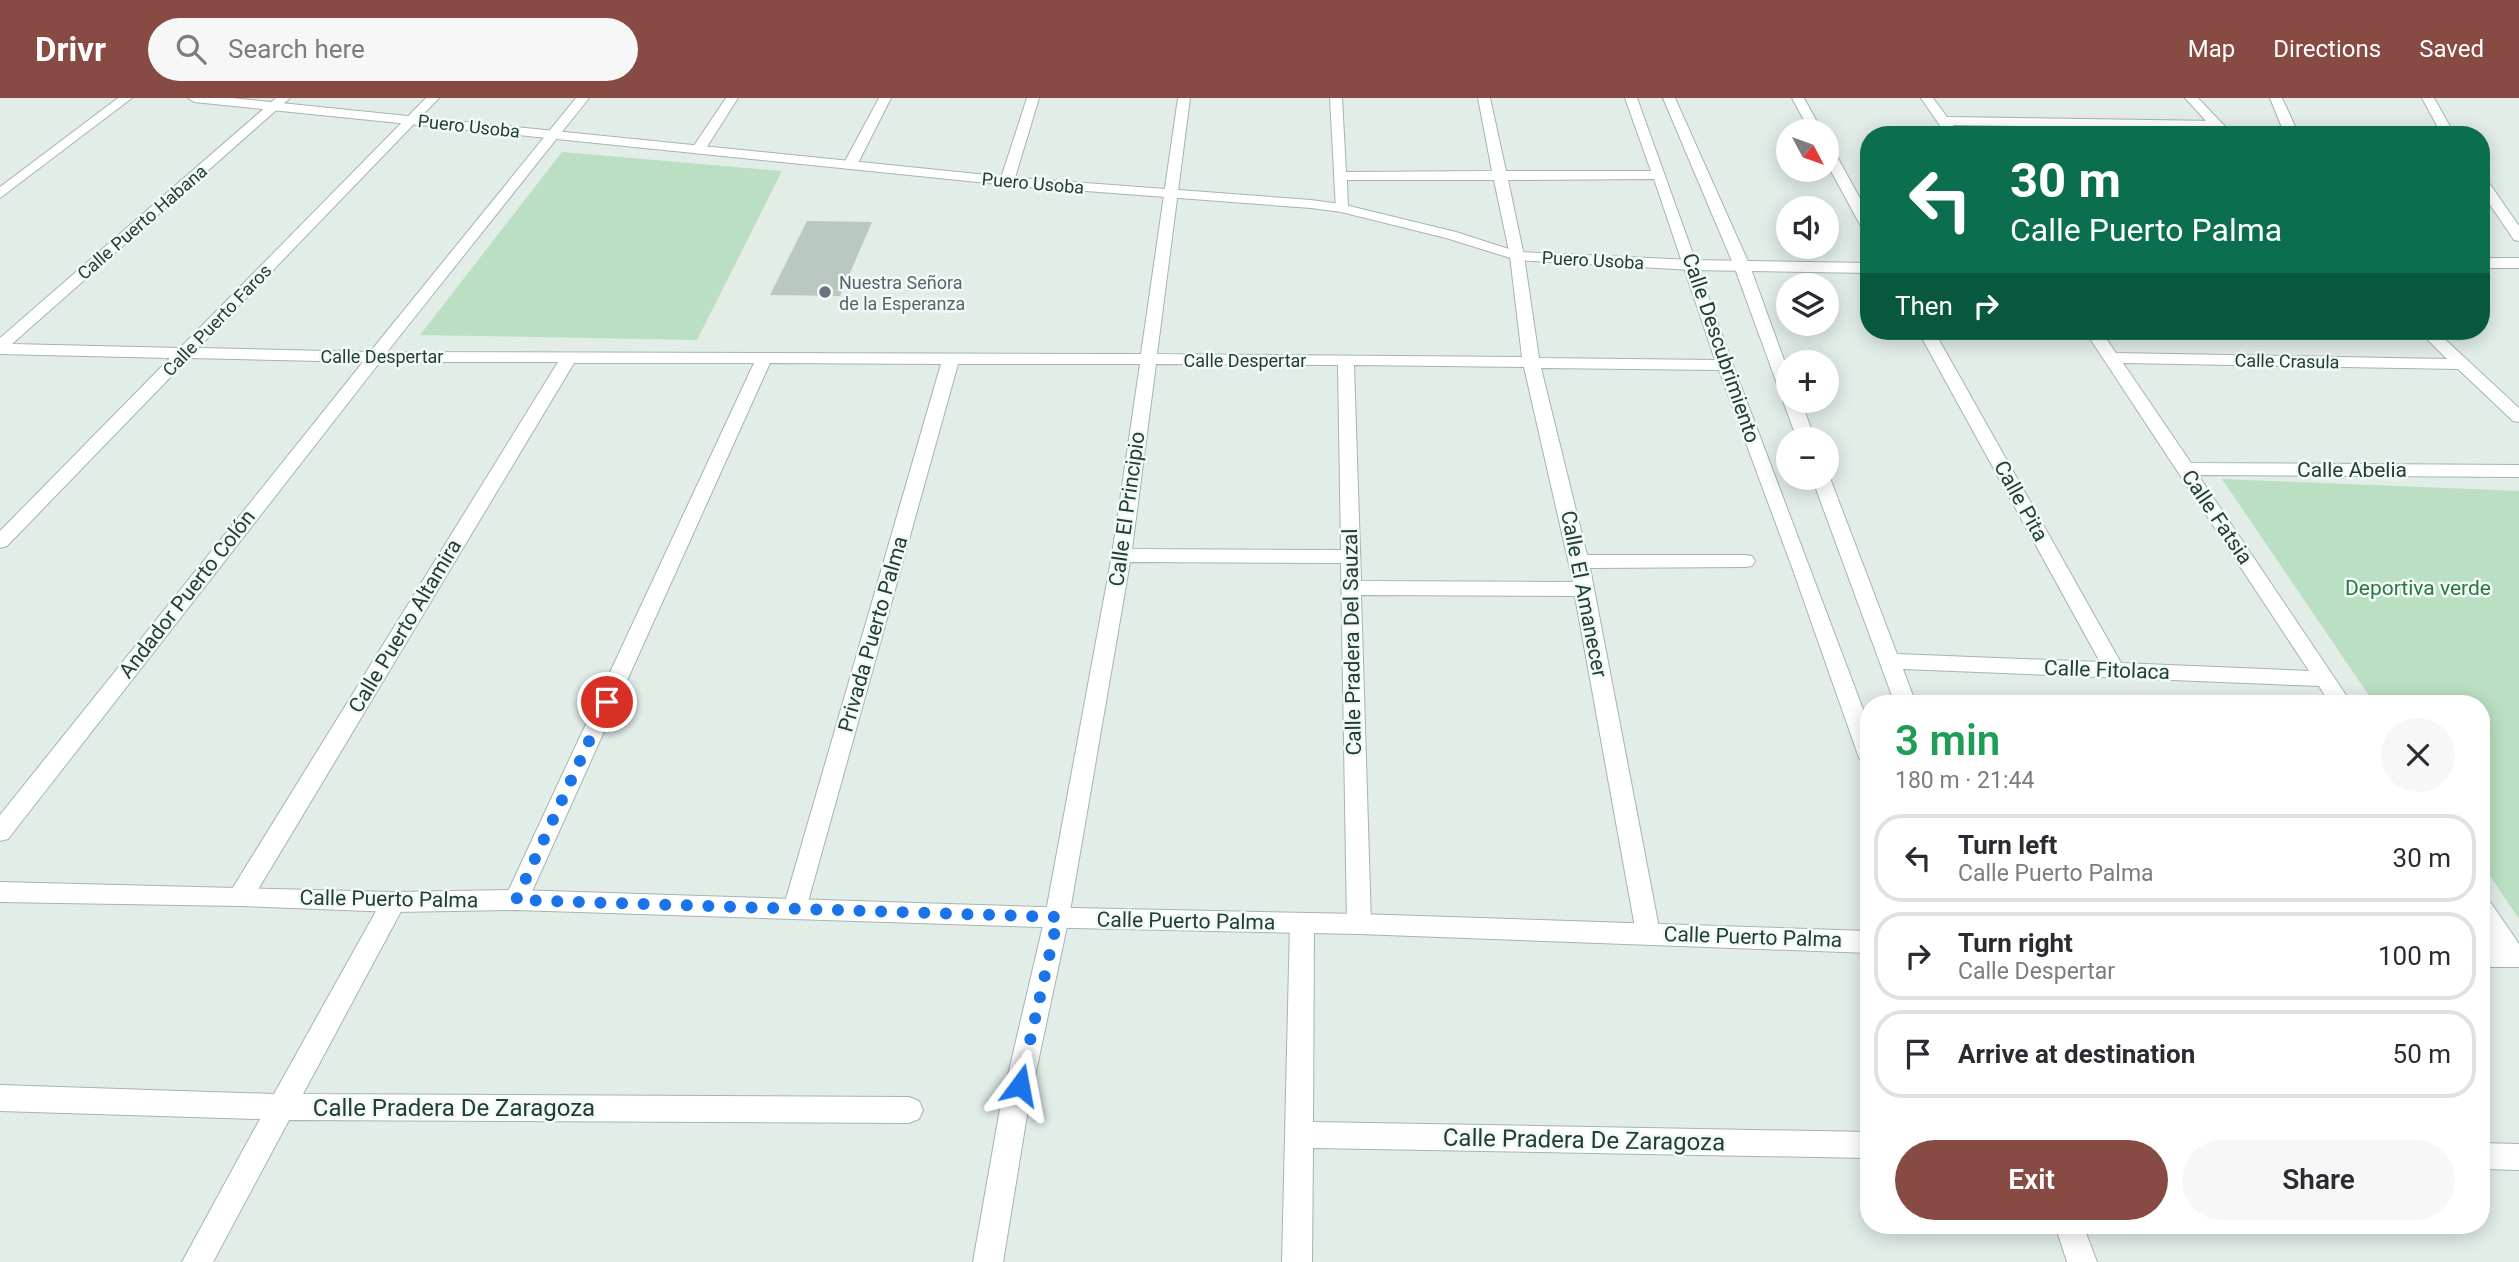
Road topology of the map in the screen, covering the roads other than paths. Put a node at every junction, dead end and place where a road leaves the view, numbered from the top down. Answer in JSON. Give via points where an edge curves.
{"nodes":[{"id":1,"x":126,"y":98,"type":"edge"},
{"id":2,"x":194,"y":98,"type":"edge"},
{"id":3,"x":433,"y":98,"type":"edge"},
{"id":4,"x":583,"y":98,"type":"edge"},
{"id":5,"x":732,"y":98,"type":"edge"},
{"id":6,"x":885,"y":98,"type":"edge"},
{"id":7,"x":1033,"y":98,"type":"edge"},
{"id":8,"x":1184,"y":98,"type":"edge"},
{"id":9,"x":1336,"y":98,"type":"edge"},
{"id":10,"x":1484,"y":98,"type":"edge"},
{"id":11,"x":1631,"y":98,"type":"edge"},
{"id":12,"x":1669,"y":98,"type":"edge"},
{"id":13,"x":1798,"y":98,"type":"edge"},
{"id":14,"x":1927,"y":98,"type":"edge"},
{"id":15,"x":2191,"y":98,"type":"edge"},
{"id":16,"x":2276,"y":98,"type":"edge"},
{"id":17,"x":2428,"y":98,"type":"edge"},
{"id":18,"x":279,"y":102,"type":"edge"},
{"id":19,"x":1809,"y":119,"type":"edge"},
{"id":20,"x":412,"y":120,"type":"junction"},
{"id":21,"x":1943,"y":121,"type":"junction"},
{"id":22,"x":1947,"y":126,"type":"edge"},
{"id":23,"x":2098,"y":126,"type":"edge"},
{"id":24,"x":2218,"y":126,"type":"edge"},
{"id":25,"x":2288,"y":126,"type":"edge"},
{"id":26,"x":2444,"y":126,"type":"edge"},
{"id":27,"x":553,"y":135,"type":"junction"},
{"id":28,"x":698,"y":150,"type":"junction"},
{"id":29,"x":850,"y":165,"type":"junction"},
{"id":30,"x":1839,"y":173,"type":"edge"},
{"id":31,"x":1499,"y":175,"type":"junction"},
{"id":32,"x":1660,"y":175,"type":"junction"},
{"id":33,"x":1339,"y":176,"type":"junction"},
{"id":34,"x":1007,"y":181,"type":"junction"},
{"id":35,"x":0,"y":194,"type":"edge"},
{"id":36,"x":1172,"y":195,"type":"junction"},
{"id":37,"x":2490,"y":195,"type":"edge"},
{"id":38,"x":1340,"y":208,"type":"junction"},
{"id":39,"x":1860,"y":212,"type":"edge"},
{"id":40,"x":2519,"y":237,"type":"edge"},
{"id":41,"x":1517,"y":256,"type":"junction"},
{"id":42,"x":2490,"y":263,"type":"edge"},
{"id":43,"x":2519,"y":263,"type":"edge"},
{"id":44,"x":1692,"y":265,"type":"junction"},
{"id":45,"x":1742,"y":266,"type":"junction"},
{"id":46,"x":1860,"y":268,"type":"edge"},
{"id":47,"x":1931,"y":340,"type":"edge"},
{"id":48,"x":2099,"y":340,"type":"edge"},
{"id":49,"x":2437,"y":340,"type":"edge"},
{"id":50,"x":0,"y":348,"type":"edge"},
{"id":51,"x":186,"y":352,"type":"junction"},
{"id":52,"x":570,"y":356,"type":"junction"},
{"id":53,"x":375,"y":357,"type":"junction"},
{"id":54,"x":765,"y":357,"type":"junction"},
{"id":55,"x":951,"y":358,"type":"junction"},
{"id":56,"x":1776,"y":358,"type":"edge"},
{"id":57,"x":2111,"y":358,"type":"junction"},
{"id":58,"x":1147,"y":359,"type":"junction"},
{"id":59,"x":1346,"y":360,"type":"junction"},
{"id":60,"x":1531,"y":362,"type":"junction"},
{"id":61,"x":2464,"y":364,"type":"junction"},
{"id":62,"x":1725,"y":365,"type":"junction"},
{"id":63,"x":2519,"y":417,"type":"edge"},
{"id":64,"x":2185,"y":469,"type":"junction"},
{"id":65,"x":2519,"y":471,"type":"edge"},
{"id":66,"x":1825,"y":490,"type":"edge"},
{"id":67,"x":0,"y":542,"type":"edge"},
{"id":68,"x":1122,"y":555,"type":"junction"},
{"id":69,"x":1350,"y":557,"type":"junction"},
{"id":70,"x":1745,"y":561,"type":"dead end"},
{"id":71,"x":1579,"y":562,"type":"junction"},
{"id":72,"x":1351,"y":588,"type":"junction"},
{"id":73,"x":1584,"y":589,"type":"junction"},
{"id":74,"x":1889,"y":662,"type":"junction"},
{"id":75,"x":2115,"y":670,"type":"junction"},
{"id":76,"x":2325,"y":679,"type":"junction"},
{"id":77,"x":1902,"y":695,"type":"edge"},
{"id":78,"x":2336,"y":695,"type":"edge"},
{"id":79,"x":1860,"y":730,"type":"edge"},
{"id":80,"x":0,"y":832,"type":"edge"},
{"id":81,"x":0,"y":892,"type":"edge"},
{"id":82,"x":241,"y":896,"type":"junction"},
{"id":83,"x":516,"y":900,"type":"junction"},
{"id":84,"x":394,"y":902,"type":"junction"},
{"id":85,"x":795,"y":909,"type":"junction"},
{"id":86,"x":1058,"y":917,"type":"junction"},
{"id":87,"x":2490,"y":921,"type":"edge"},
{"id":88,"x":1302,"y":923,"type":"junction"},
{"id":89,"x":1359,"y":924,"type":"junction"},
{"id":90,"x":1648,"y":933,"type":"junction"},
{"id":91,"x":1860,"y":942,"type":"edge"},
{"id":92,"x":2490,"y":956,"type":"edge"},
{"id":93,"x":2516,"y":956,"type":"edge"},
{"id":94,"x":0,"y":1098,"type":"edge"},
{"id":95,"x":280,"y":1107,"type":"junction"},
{"id":96,"x":909,"y":1110,"type":"dead end"},
{"id":97,"x":1298,"y":1135,"type":"junction"},
{"id":98,"x":1860,"y":1145,"type":"edge"},
{"id":99,"x":2490,"y":1156,"type":"edge"},
{"id":100,"x":2519,"y":1157,"type":"edge"},
{"id":101,"x":2072,"y":1234,"type":"edge"},
{"id":102,"x":197,"y":1262,"type":"edge"},
{"id":103,"x":988,"y":1262,"type":"edge"},
{"id":104,"x":1297,"y":1262,"type":"edge"},
{"id":105,"x":2082,"y":1262,"type":"edge"}],
"edges":[{"from":1,"to":35,"type":"street"},
{"from":2,"to":18,"type":"street","name":"Puero Usoba"},
{"from":3,"to":20,"type":"street","name":"Calle Puerto Faros"},
{"from":4,"to":27,"type":"street"},
{"from":5,"to":28,"type":"street"},
{"from":6,"to":29,"type":"street"},
{"from":7,"to":34,"type":"street"},
{"from":8,"to":36,"type":"street","name":"Calle El Principio"},
{"from":9,"to":33,"type":"street"},
{"from":10,"to":31,"type":"street","name":"Calle El Amanecer"},
{"from":11,"to":32,"type":"street","name":"Calle Descubrimiento"},
{"from":12,"to":45,"type":"street","name":"Calle Descubrimiento"},
{"from":13,"to":19,"type":"street"},
{"from":14,"to":21,"type":"street"},
{"from":15,"to":24,"type":"street"},
{"from":16,"to":25,"type":"street"},
{"from":17,"to":26,"type":"street"},
{"from":18,"to":20,"type":"street","name":"Puero Usoba"},
{"from":18,"to":50,"type":"street","name":"Calle Puerto Habana"},
{"from":20,"to":27,"type":"street","name":"Puero Usoba"},
{"from":20,"to":51,"type":"street","name":"Calle Puerto Faros"},
{"from":21,"to":22,"type":"street"},
{"from":21,"to":23,"type":"street"},
{"from":27,"to":28,"type":"street","name":"Puero Usoba"},
{"from":27,"to":53,"type":"street","name":"Andador Puerto Colón"},
{"from":28,"to":29,"type":"street","name":"Puero Usoba"},
{"from":29,"to":34,"type":"street","name":"Puero Usoba"},
{"from":30,"to":39,"type":"street"},
{"from":31,"to":32,"type":"street"},
{"from":31,"to":33,"type":"street"},
{"from":31,"to":41,"type":"street","name":"Calle El Amanecer"},
{"from":32,"to":44,"type":"street","name":"Calle Descubrimiento"},
{"from":33,"to":38,"type":"street"},
{"from":34,"to":36,"type":"street","name":"Puero Usoba"},
{"from":36,"to":38,"type":"street","name":"Puero Usoba"},
{"from":36,"to":58,"type":"street","name":"Calle El Principio"},
{"from":37,"to":40,"type":"street"},
{"from":38,"to":41,"type":"street","name":"Puero Usoba"},
{"from":41,"to":44,"type":"street","name":"Puero Usoba"},
{"from":41,"to":60,"type":"street","name":"Calle El Amanecer"},
{"from":42,"to":43,"type":"street"},
{"from":44,"to":45,"type":"street","name":"Puero Usoba"},
{"from":44,"to":62,"type":"street","name":"Calle Descubrimiento"},
{"from":45,"to":46,"type":"street","name":"Puero Usoba"},
{"from":45,"to":56,"type":"street","name":"Calle Descubrimiento"},
{"from":47,"to":75,"type":"street","name":"Calle Pita"},
{"from":48,"to":57,"type":"street","name":"Calle Fatsia"},
{"from":49,"to":61,"type":"street"},
{"from":50,"to":51,"type":"street","name":"Calle Despertar"},
{"from":51,"to":53,"type":"street","name":"Calle Despertar"},
{"from":51,"to":67,"type":"street","name":"Calle Puerto Faros"},
{"from":52,"to":53,"type":"street","name":"Calle Despertar"},
{"from":52,"to":54,"type":"street","name":"Calle Despertar"},
{"from":52,"to":82,"type":"street","name":"Calle Puerto Altamira"},
{"from":53,"to":80,"type":"street","name":"Andador Puerto Colón"},
{"from":54,"to":55,"type":"street","name":"Calle Despertar"},
{"from":54,"to":83,"type":"street"},
{"from":55,"to":58,"type":"street","name":"Calle Despertar"},
{"from":55,"to":85,"type":"street","name":"Privada Puerto Palma"},
{"from":57,"to":61,"type":"street","name":"Calle Crasula"},
{"from":57,"to":64,"type":"street","name":"Calle Fatsia"},
{"from":58,"to":59,"type":"street","name":"Calle Despertar"},
{"from":58,"to":68,"type":"street","name":"Calle El Principio"},
{"from":59,"to":60,"type":"street","name":"Calle Despertar"},
{"from":59,"to":69,"type":"street","name":"Calle Pradera Del Sauzal"},
{"from":60,"to":62,"type":"street","name":"Calle Despertar"},
{"from":60,"to":71,"type":"street","name":"Calle El Amanecer"},
{"from":61,"to":63,"type":"street"},
{"from":62,"to":79,"type":"street","name":"Calle Descubrimiento"},
{"from":64,"to":65,"type":"street","name":"Calle Abelia"},
{"from":64,"to":76,"type":"street","name":"Calle Fatsia"},
{"from":66,"to":74,"type":"street"},
{"from":68,"to":69,"type":"street"},
{"from":68,"to":86,"type":"street","name":"Calle El Principio"},
{"from":69,"to":72,"type":"street","name":"Calle Pradera Del Sauzal"},
{"from":70,"to":71,"type":"street"},
{"from":71,"to":73,"type":"street","name":"Calle El Amanecer"},
{"from":72,"to":73,"type":"street"},
{"from":72,"to":89,"type":"street","name":"Calle Pradera Del Sauzal"},
{"from":73,"to":90,"type":"street","name":"Calle El Amanecer"},
{"from":74,"to":75,"type":"street","name":"Calle Fitolaca"},
{"from":74,"to":77,"type":"street"},
{"from":75,"to":76,"type":"street","name":"Calle Fitolaca"},
{"from":76,"to":78,"type":"street","name":"Calle Fatsia"},
{"from":81,"to":82,"type":"street","name":"Calle Puerto Palma"},
{"from":82,"to":84,"type":"street","name":"Calle Puerto Palma"},
{"from":83,"to":84,"type":"street","name":"Calle Puerto Palma"},
{"from":83,"to":85,"type":"street","name":"Calle Puerto Palma"},
{"from":84,"to":95,"type":"street"},
{"from":85,"to":86,"type":"street","name":"Calle Puerto Palma"},
{"from":86,"to":88,"type":"street","name":"Calle Puerto Palma"},
{"from":86,"to":103,"type":"street","name":"Calle El Principio","via":[[1014,1108]]},
{"from":87,"to":93,"type":"street"},
{"from":88,"to":89,"type":"street","name":"Calle Puerto Palma"},
{"from":88,"to":97,"type":"street"},
{"from":89,"to":90,"type":"street","name":"Calle Puerto Palma"},
{"from":90,"to":91,"type":"street","name":"Calle Puerto Palma"},
{"from":92,"to":93,"type":"street"},
{"from":94,"to":95,"type":"street","name":"Calle Pradera De Zaragoza"},
{"from":95,"to":96,"type":"street","name":"Calle Pradera De Zaragoza"},
{"from":95,"to":102,"type":"street"},
{"from":97,"to":98,"type":"street","name":"Calle Pradera De Zaragoza"},
{"from":97,"to":104,"type":"street"},
{"from":99,"to":100,"type":"street"},
{"from":101,"to":105,"type":"street"}]}
